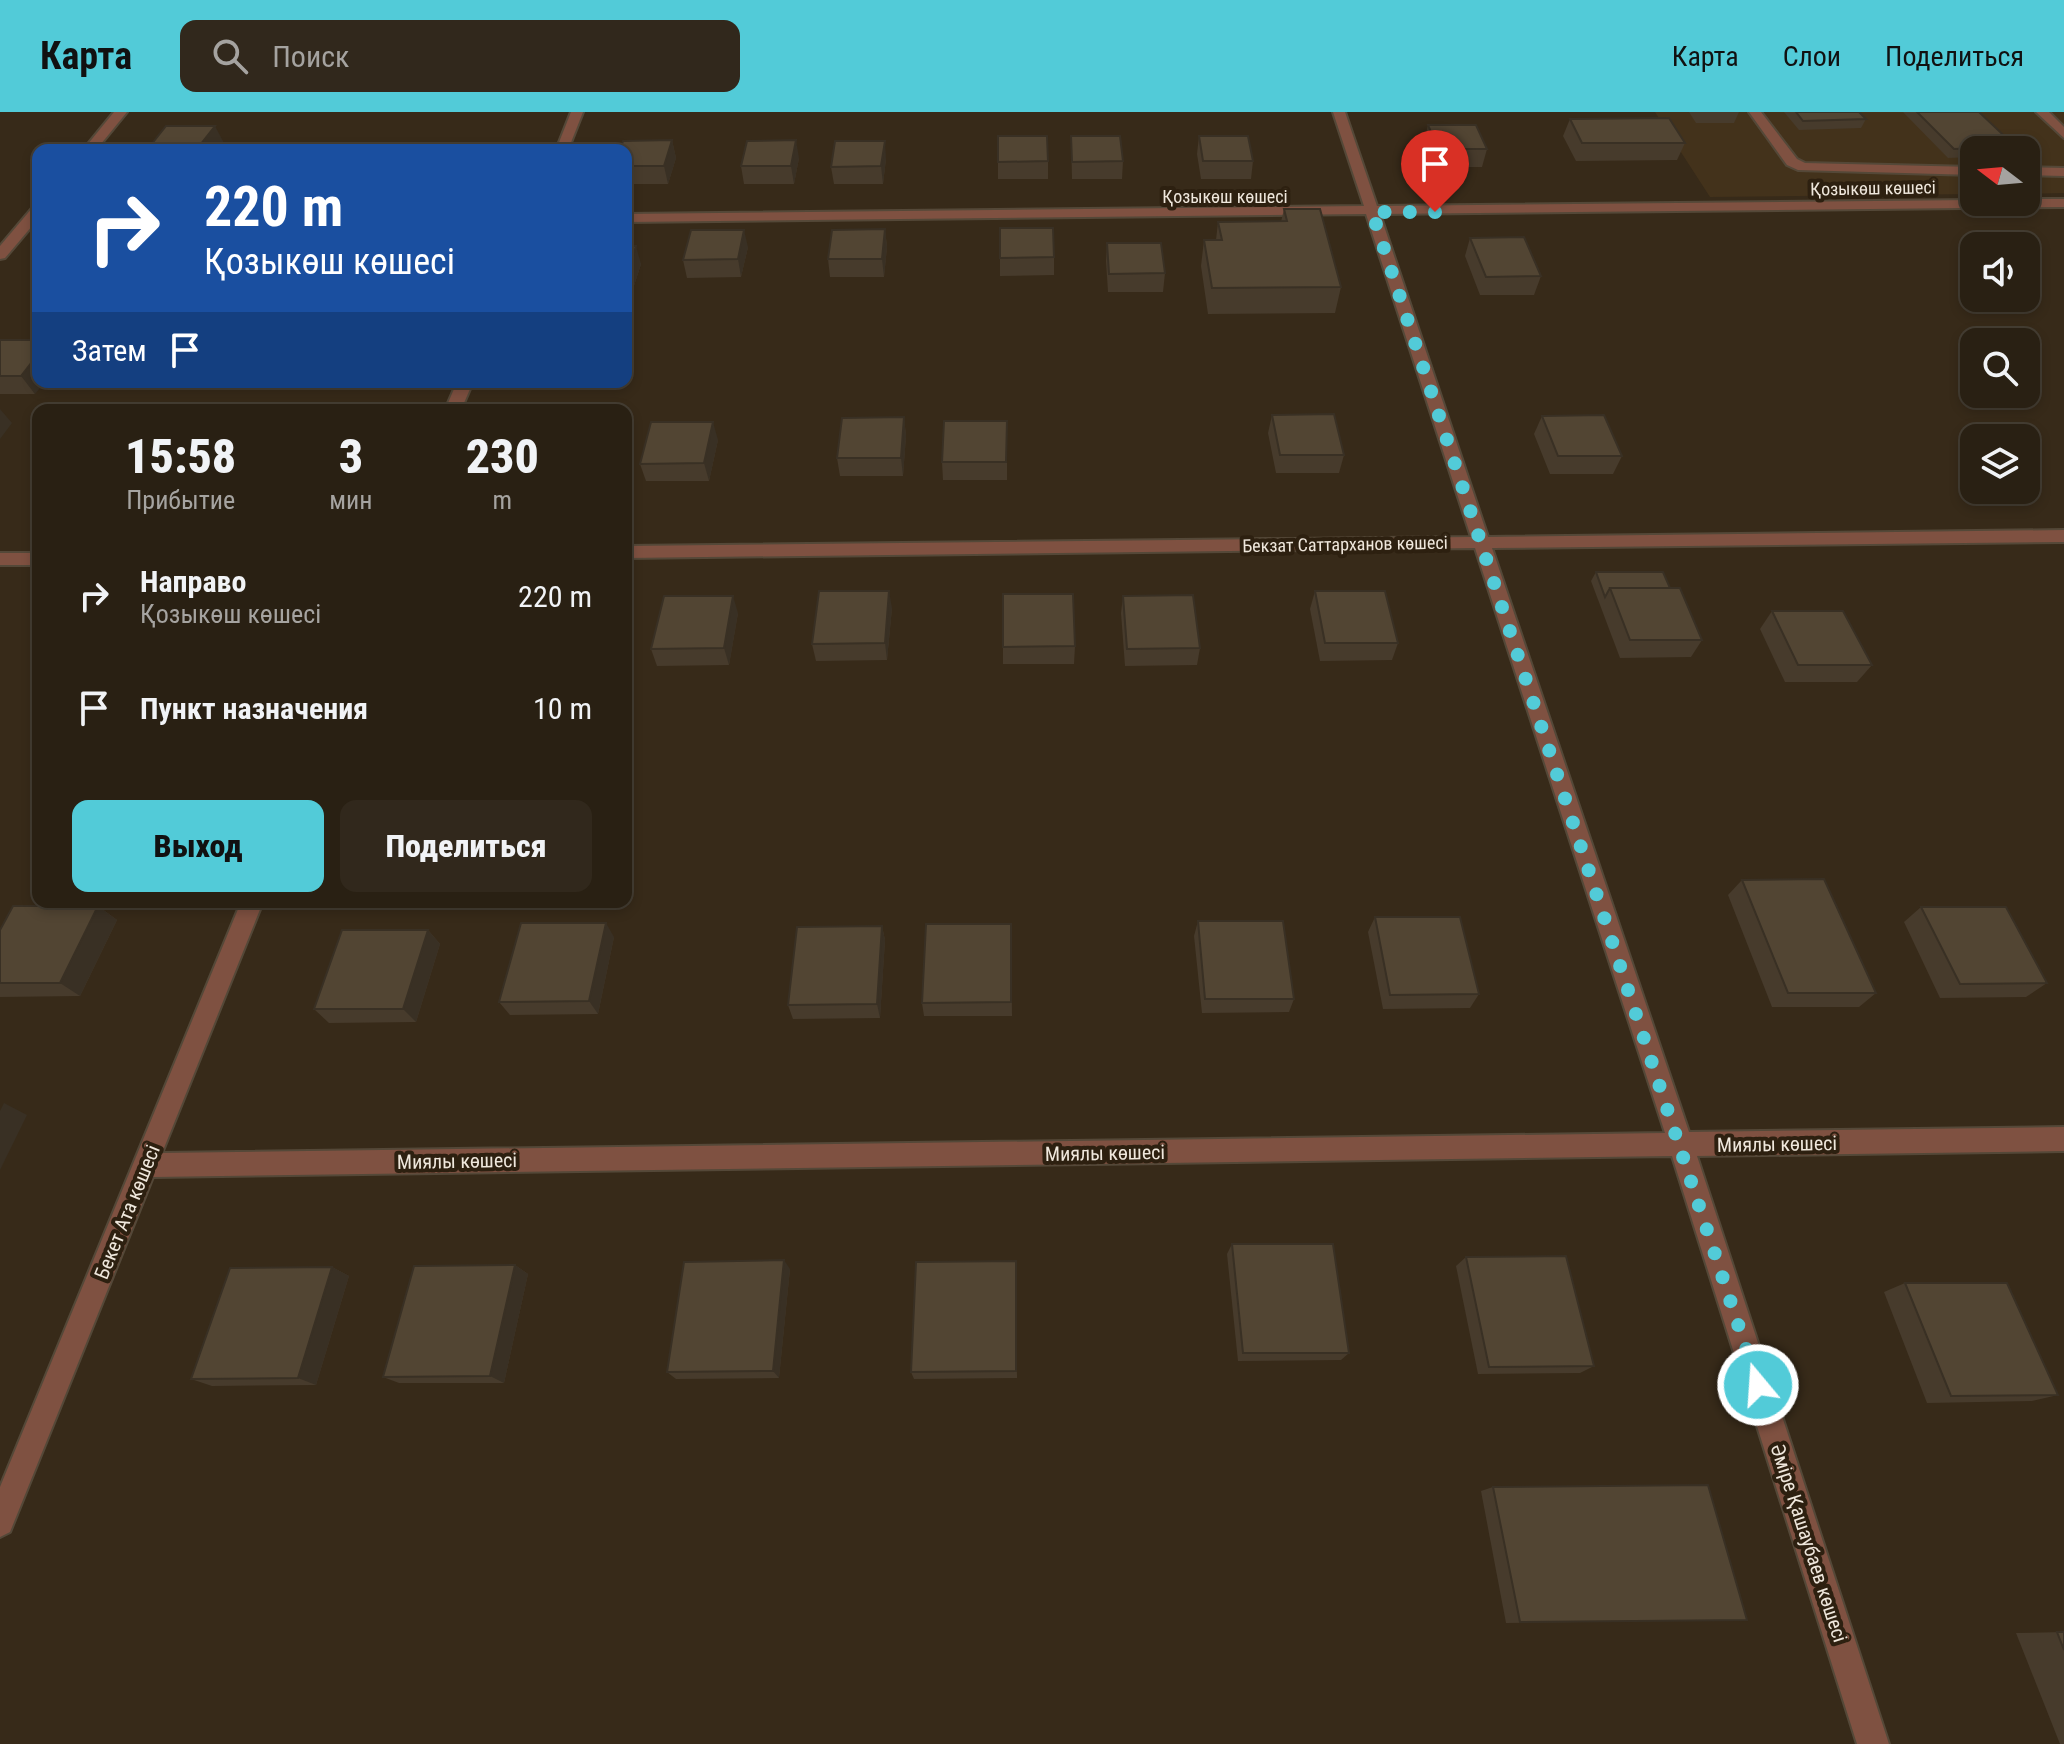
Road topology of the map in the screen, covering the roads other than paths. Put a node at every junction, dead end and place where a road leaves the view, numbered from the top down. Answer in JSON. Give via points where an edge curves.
{"nodes":[{"id":1,"x":121,"y":112,"type":"edge"},
{"id":2,"x":577,"y":112,"type":"edge"},
{"id":3,"x":1339,"y":112,"type":"edge"},
{"id":4,"x":1755,"y":112,"type":"edge"},
{"id":5,"x":2042,"y":112,"type":"edge"},
{"id":6,"x":2064,"y":134,"type":"edge"},
{"id":7,"x":94,"y":144,"type":"edge"},
{"id":8,"x":564,"y":144,"type":"edge"},
{"id":9,"x":1960,"y":171,"type":"edge"},
{"id":10,"x":2040,"y":171,"type":"edge"},
{"id":11,"x":2064,"y":172,"type":"edge"},
{"id":12,"x":2064,"y":203,"type":"edge"},
{"id":13,"x":1372,"y":212,"type":"junction"},
{"id":14,"x":32,"y":217,"type":"edge"},
{"id":15,"x":632,"y":218,"type":"edge"},
{"id":16,"x":0,"y":255,"type":"edge"},
{"id":17,"x":2064,"y":536,"type":"edge"},
{"id":18,"x":1482,"y":542,"type":"junction"},
{"id":19,"x":632,"y":552,"type":"edge"},
{"id":20,"x":0,"y":559,"type":"edge"},
{"id":21,"x":32,"y":559,"type":"edge"},
{"id":22,"x":250,"y":908,"type":"edge"},
{"id":23,"x":2064,"y":1139,"type":"edge"},
{"id":24,"x":1681,"y":1145,"type":"junction"},
{"id":25,"x":146,"y":1165,"type":"junction"},
{"id":26,"x":0,"y":1522,"type":"edge"},
{"id":27,"x":1873,"y":1744,"type":"edge"}],
"edges":[{"from":1,"to":7,"type":"street"},
{"from":2,"to":8,"type":"street"},
{"from":3,"to":13,"type":"street","name":"Әміре Қашаубаев көшесі"},
{"from":4,"to":9,"type":"street","via":[[1792,162],[1803,167]]},
{"from":5,"to":6,"type":"street"},
{"from":10,"to":11,"type":"street"},
{"from":12,"to":13,"type":"street","name":"Қозыкөш көшесі"},
{"from":13,"to":15,"type":"street","name":"Қозыкөш көшесі"},
{"from":13,"to":18,"type":"street","name":"Әміре Қашаубаев көшесі"},
{"from":14,"to":16,"type":"street"},
{"from":17,"to":18,"type":"street","name":"Бекзат Саттарханов көшесі"},
{"from":18,"to":19,"type":"street","name":"Бекзат Саттарханов көшесі"},
{"from":18,"to":24,"type":"street","name":"Әміре Қашаубаев көшесі"},
{"from":20,"to":21,"type":"street"},
{"from":22,"to":25,"type":"street","name":"Бекет Ата көшесі"},
{"from":23,"to":24,"type":"street","name":"Миялы көшесі"},
{"from":24,"to":25,"type":"street","name":"Миялы көшесі"},
{"from":24,"to":27,"type":"street","name":"Әміре Қашаубаев көшесі"},
{"from":25,"to":26,"type":"street","name":"Бекет Ата көшесі"}]}
